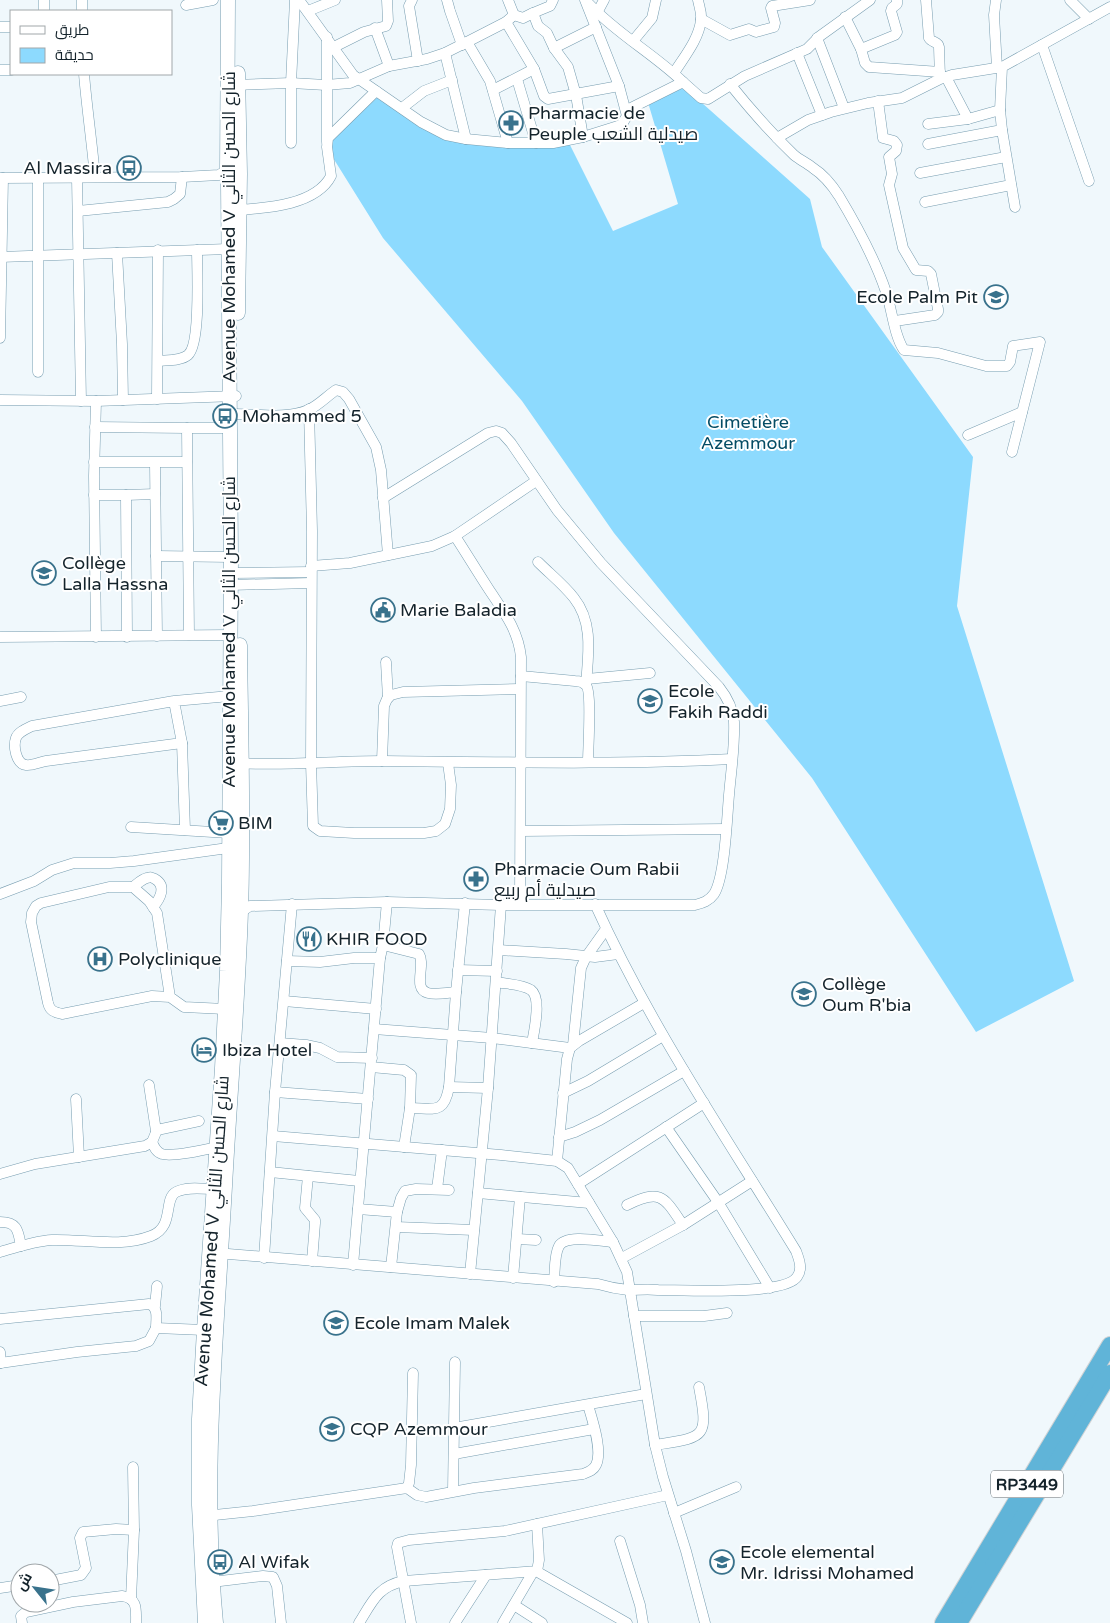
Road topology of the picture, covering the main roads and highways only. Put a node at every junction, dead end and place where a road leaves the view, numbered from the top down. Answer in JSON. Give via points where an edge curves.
{"nodes":[{"id":1,"x":228,"y":0,"type":"edge"},
{"id":2,"x":236,"y":0,"type":"edge"},
{"id":3,"x":233,"y":85,"type":"junction"},
{"id":4,"x":231,"y":175,"type":"junction"},
{"id":5,"x":233,"y":397,"type":"junction"},
{"id":6,"x":232,"y":419,"type":"junction"},
{"id":7,"x":235,"y":579,"type":"junction"},
{"id":8,"x":235,"y":763,"type":"junction"},
{"id":9,"x":237,"y":906,"type":"junction"},
{"id":10,"x":228,"y":1013,"type":"junction"},
{"id":11,"x":216,"y":1253,"type":"junction"},
{"id":12,"x":1110,"y":1345,"type":"edge"},
{"id":13,"x":1110,"y":1373,"type":"edge"},
{"id":14,"x":204,"y":1516,"type":"junction"},
{"id":15,"x":205,"y":1623,"type":"edge"},
{"id":16,"x":216,"y":1623,"type":"edge"},
{"id":17,"x":943,"y":1623,"type":"edge"},
{"id":18,"x":959,"y":1623,"type":"edge"}],
"edges":[{"from":1,"to":3,"type":"main road","name":"Avenue Mohamed V شارع الحسن الثاني"},
{"from":2,"to":3,"type":"main road","name":"Avenue Mohamed V شارع الحسن الثاني"},
{"from":3,"to":4,"type":"main road","name":"Avenue Mohamed V شارع الحسن الثاني"},
{"from":4,"to":5,"type":"main road","name":"Avenue Mohamed V شارع الحسن الثاني","via":[[228,248]]},
{"from":4,"to":5,"type":"main road","name":"Avenue Mohamed V شارع الحسن الثاني","via":[[239,210]]},
{"from":5,"to":6,"type":"main road","name":"Avenue Mohamed V شارع الحسن الثاني"},
{"from":6,"to":7,"type":"main road","name":"Avenue Mohamed V شارع الحسن الثاني"},
{"from":6,"to":7,"type":"main road","name":"Avenue Mohamed V شارع الحسن الثاني","via":[[231,557]]},
{"from":7,"to":8,"type":"main road","name":"Avenue Mohamed V شارع الحسن الثاني"},
{"from":7,"to":8,"type":"main road","name":"Avenue Mohamed V شارع الحسن الثاني","via":[[230,635]]},
{"from":8,"to":9,"type":"main road","name":"Avenue Mohamed V شارع الحسن الثاني"},
{"from":8,"to":9,"type":"main road","name":"Avenue Mohamed V شارع الحسن الثاني","via":[[228,848]]},
{"from":9,"to":10,"type":"main road","name":"Avenue Mohamed V شارع الحسن الثاني"},
{"from":10,"to":11,"type":"main road","name":"Avenue Mohamed V شارع الحسن الثاني"},
{"from":10,"to":11,"type":"main road","name":"Avenue Mohamed V شارع الحسن الثاني","via":[[214,1188]]},
{"from":11,"to":14,"type":"main road","name":"Avenue Mohamed V شارع الحسن الثاني","via":[[213,1381]]},
{"from":11,"to":14,"type":"main road","name":"Avenue Mohamed V شارع الحسن الثاني","via":[[204,1330],[199,1428]]},
{"from":12,"to":17,"type":"highway","number":"RP3449"},
{"from":13,"to":18,"type":"highway","number":"RP3449"},
{"from":14,"to":15,"type":"main road","name":"Avenue Mohamed V شارع الحسن الثاني"},
{"from":14,"to":16,"type":"main road","name":"Avenue Mohamed V شارع الحسن الثاني"}]}
